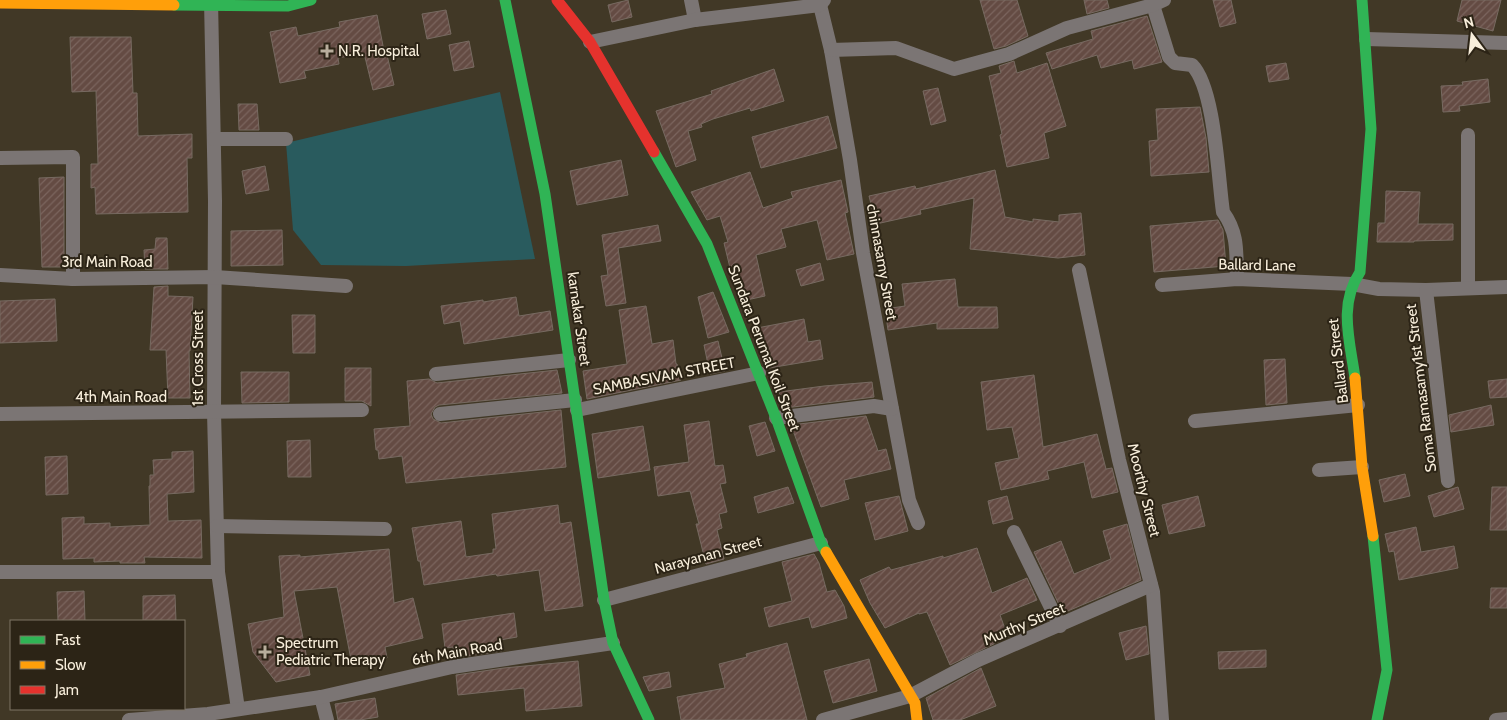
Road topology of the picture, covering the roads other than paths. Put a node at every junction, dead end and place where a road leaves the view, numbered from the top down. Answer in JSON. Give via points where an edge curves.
{"nodes":[{"id":1,"x":311,"y":0,"type":"edge"},
{"id":2,"x":505,"y":0,"type":"edge"},
{"id":3,"x":557,"y":0,"type":"edge"},
{"id":4,"x":691,"y":0,"type":"edge"},
{"id":5,"x":1362,"y":0,"type":"edge"},
{"id":6,"x":822,"y":2,"type":"edge"},
{"id":7,"x":1159,"y":2,"type":"edge"},
{"id":8,"x":0,"y":3,"type":"edge"},
{"id":9,"x":211,"y":3,"type":"edge"},
{"id":10,"x":695,"y":20,"type":"junction"},
{"id":11,"x":1366,"y":39,"type":"junction"},
{"id":12,"x":590,"y":42,"type":"junction"},
{"id":13,"x":1507,"y":43,"type":"edge"},
{"id":14,"x":831,"y":50,"type":"junction"},
{"id":15,"x":1468,"y":136,"type":"dead end"},
{"id":16,"x":214,"y":138,"type":"junction"},
{"id":17,"x":286,"y":139,"type":"dead end"},
{"id":18,"x":0,"y":158,"type":"edge"},
{"id":19,"x":1079,"y":270,"type":"dead end"},
{"id":20,"x":0,"y":275,"type":"edge"},
{"id":21,"x":215,"y":277,"type":"junction"},
{"id":22,"x":73,"y":279,"type":"junction"},
{"id":23,"x":1237,"y":279,"type":"junction"},
{"id":24,"x":1352,"y":284,"type":"junction"},
{"id":25,"x":1162,"y":285,"type":"dead end"},
{"id":26,"x":346,"y":286,"type":"dead end"},
{"id":27,"x":1468,"y":287,"type":"junction"},
{"id":28,"x":1507,"y":287,"type":"edge"},
{"id":29,"x":1426,"y":290,"type":"junction"},
{"id":30,"x":569,"y":360,"type":"junction"},
{"id":31,"x":759,"y":373,"type":"junction"},
{"id":32,"x":436,"y":374,"type":"dead end"},
{"id":33,"x":576,"y":405,"type":"junction"},
{"id":34,"x":1358,"y":405,"type":"junction"},
{"id":35,"x":892,"y":409,"type":"junction"},
{"id":36,"x":362,"y":410,"type":"dead end"},
{"id":37,"x":214,"y":412,"type":"junction"},
{"id":38,"x":0,"y":414,"type":"edge"},
{"id":39,"x":440,"y":414,"type":"dead end"},
{"id":40,"x":776,"y":418,"type":"junction"},
{"id":41,"x":1195,"y":421,"type":"dead end"},
{"id":42,"x":1362,"y":467,"type":"junction"},
{"id":43,"x":1319,"y":470,"type":"dead end"},
{"id":44,"x":1448,"y":481,"type":"dead end"},
{"id":45,"x":918,"y":523,"type":"dead end"},
{"id":46,"x":217,"y":526,"type":"junction"},
{"id":47,"x":385,"y":529,"type":"dead end"},
{"id":48,"x":1014,"y":532,"type":"dead end"},
{"id":49,"x":821,"y":543,"type":"junction"},
{"id":50,"x":0,"y":572,"type":"edge"},
{"id":51,"x":218,"y":572,"type":"junction"},
{"id":52,"x":1151,"y":585,"type":"junction"},
{"id":53,"x":604,"y":600,"type":"junction"},
{"id":54,"x":1060,"y":626,"type":"junction"},
{"id":55,"x":613,"y":643,"type":"junction"},
{"id":56,"x":321,"y":697,"type":"junction"},
{"id":57,"x":913,"y":699,"type":"junction"},
{"id":58,"x":238,"y":709,"type":"junction"},
{"id":59,"x":208,"y":717,"type":"edge"},
{"id":60,"x":1507,"y":719,"type":"edge"},
{"id":61,"x":129,"y":720,"type":"edge"},
{"id":62,"x":327,"y":720,"type":"edge"},
{"id":63,"x":649,"y":720,"type":"edge"},
{"id":64,"x":823,"y":720,"type":"edge"},
{"id":65,"x":917,"y":720,"type":"edge"},
{"id":66,"x":923,"y":720,"type":"edge"},
{"id":67,"x":1162,"y":720,"type":"edge"},
{"id":68,"x":1377,"y":720,"type":"edge"},
{"id":69,"x":1496,"y":720,"type":"edge"}],
"edges":[{"from":1,"to":9,"type":"street","via":[[288,6]]},
{"from":2,"to":30,"type":"street","name":"karnakar Street","via":[[545,194]]},
{"from":3,"to":12,"type":"street","name":"Sundara Perumal Koil Street"},
{"from":4,"to":10,"type":"street"},
{"from":5,"to":11,"type":"street","name":"Ballard Street"},
{"from":6,"to":10,"type":"street"},
{"from":6,"to":14,"type":"street","name":"chinnasamy Street"},
{"from":7,"to":14,"type":"street","via":[[1067,28],[1009,54],[954,69],[896,48]]},
{"from":7,"to":23,"type":"street","via":[[1169,58],[1175,63],[1192,65],[1200,75],[1212,115],[1224,212],[1236,237]]},
{"from":8,"to":9,"type":"street"},
{"from":9,"to":16,"type":"street","name":"1st Cross Street"},
{"from":10,"to":12,"type":"street"},
{"from":11,"to":13,"type":"street"},
{"from":11,"to":24,"type":"street","name":"Ballard Street","via":[[1371,129],[1360,272]]},
{"from":12,"to":31,"type":"street","name":"Sundara Perumal Koil Street","via":[[708,244]]},
{"from":14,"to":35,"type":"street","name":"chinnasamy Street","via":[[862,252]]},
{"from":15,"to":27,"type":"street"},
{"from":16,"to":17,"type":"street"},
{"from":16,"to":21,"type":"street","name":"1st Cross Street"},
{"from":18,"to":22,"type":"street","via":[[74,157]]},
{"from":19,"to":52,"type":"street","name":"Moorthy Street","via":[[1119,460]]},
{"from":20,"to":22,"type":"street","name":"3rd Main Road"},
{"from":21,"to":22,"type":"street","name":"3rd Main Road"},
{"from":21,"to":26,"type":"street","name":"3rd Main Road"},
{"from":21,"to":37,"type":"street","name":"1st Cross Street"},
{"from":23,"to":24,"type":"street","name":"Ballard Lane"},
{"from":23,"to":25,"type":"street","name":"Ballard Lane"},
{"from":24,"to":29,"type":"street","name":"Ballard Lane"},
{"from":24,"to":34,"type":"street","name":"Ballard Street","via":[[1346,310]]},
{"from":27,"to":28,"type":"street","name":"Ballard Lane"},
{"from":27,"to":29,"type":"street","name":"Ballard Lane"},
{"from":29,"to":44,"type":"street","name":"Soma Ramasamy1st Street"},
{"from":30,"to":32,"type":"street"},
{"from":30,"to":33,"type":"street","name":"karnakar Street"},
{"from":31,"to":33,"type":"street","name":"SAMBASIVAM STREET"},
{"from":31,"to":40,"type":"street","name":"Sundara Perumal Koil Street"},
{"from":33,"to":39,"type":"street","name":"SAMBASIVAM STREET"},
{"from":33,"to":53,"type":"street","name":"karnakar Street"},
{"from":34,"to":41,"type":"street"},
{"from":34,"to":42,"type":"street","name":"Ballard Street"},
{"from":35,"to":40,"type":"street","via":[[874,406]]},
{"from":35,"to":45,"type":"street","name":"chinnasamy Street","via":[[910,500]]},
{"from":36,"to":37,"type":"street","name":"4th Main Road"},
{"from":37,"to":38,"type":"street","name":"4th Main Road"},
{"from":37,"to":46,"type":"street","name":"1st Cross Street"},
{"from":40,"to":49,"type":"street","name":"Sundara Perumal Koil Street"},
{"from":42,"to":43,"type":"street"},
{"from":42,"to":68,"type":"street","name":"Ballard Street","via":[[1373,533],[1387,670]]},
{"from":46,"to":47,"type":"street"},
{"from":46,"to":51,"type":"street","name":"1st Cross Street"},
{"from":48,"to":54,"type":"street"},
{"from":49,"to":53,"type":"street","name":"Narayanan Street"},
{"from":49,"to":57,"type":"street","name":"Sundara Perumal Koil Street"},
{"from":50,"to":51,"type":"street"},
{"from":51,"to":58,"type":"street","name":"1st Cross Street"},
{"from":52,"to":54,"type":"street","name":"Murthy Street"},
{"from":52,"to":67,"type":"street","name":"Moorthy Street"},
{"from":53,"to":55,"type":"street","name":"karnakar Street"},
{"from":54,"to":57,"type":"street","name":"Murthy Street","via":[[978,660]]},
{"from":55,"to":56,"type":"street","name":"6th Main Road","via":[[452,667]]},
{"from":55,"to":63,"type":"street","name":"karnakar Street"},
{"from":56,"to":58,"type":"street","name":"6th Main Road"},
{"from":56,"to":62,"type":"street"},
{"from":57,"to":64,"type":"street","name":"Murthy Street"},
{"from":57,"to":65,"type":"street","name":"Sundara Perumal Koil Street"},
{"from":57,"to":66,"type":"street"},
{"from":58,"to":59,"type":"street","name":"6th Main Road"},
{"from":59,"to":61,"type":"street","name":"6th Main Road"},
{"from":60,"to":69,"type":"street"}]}
